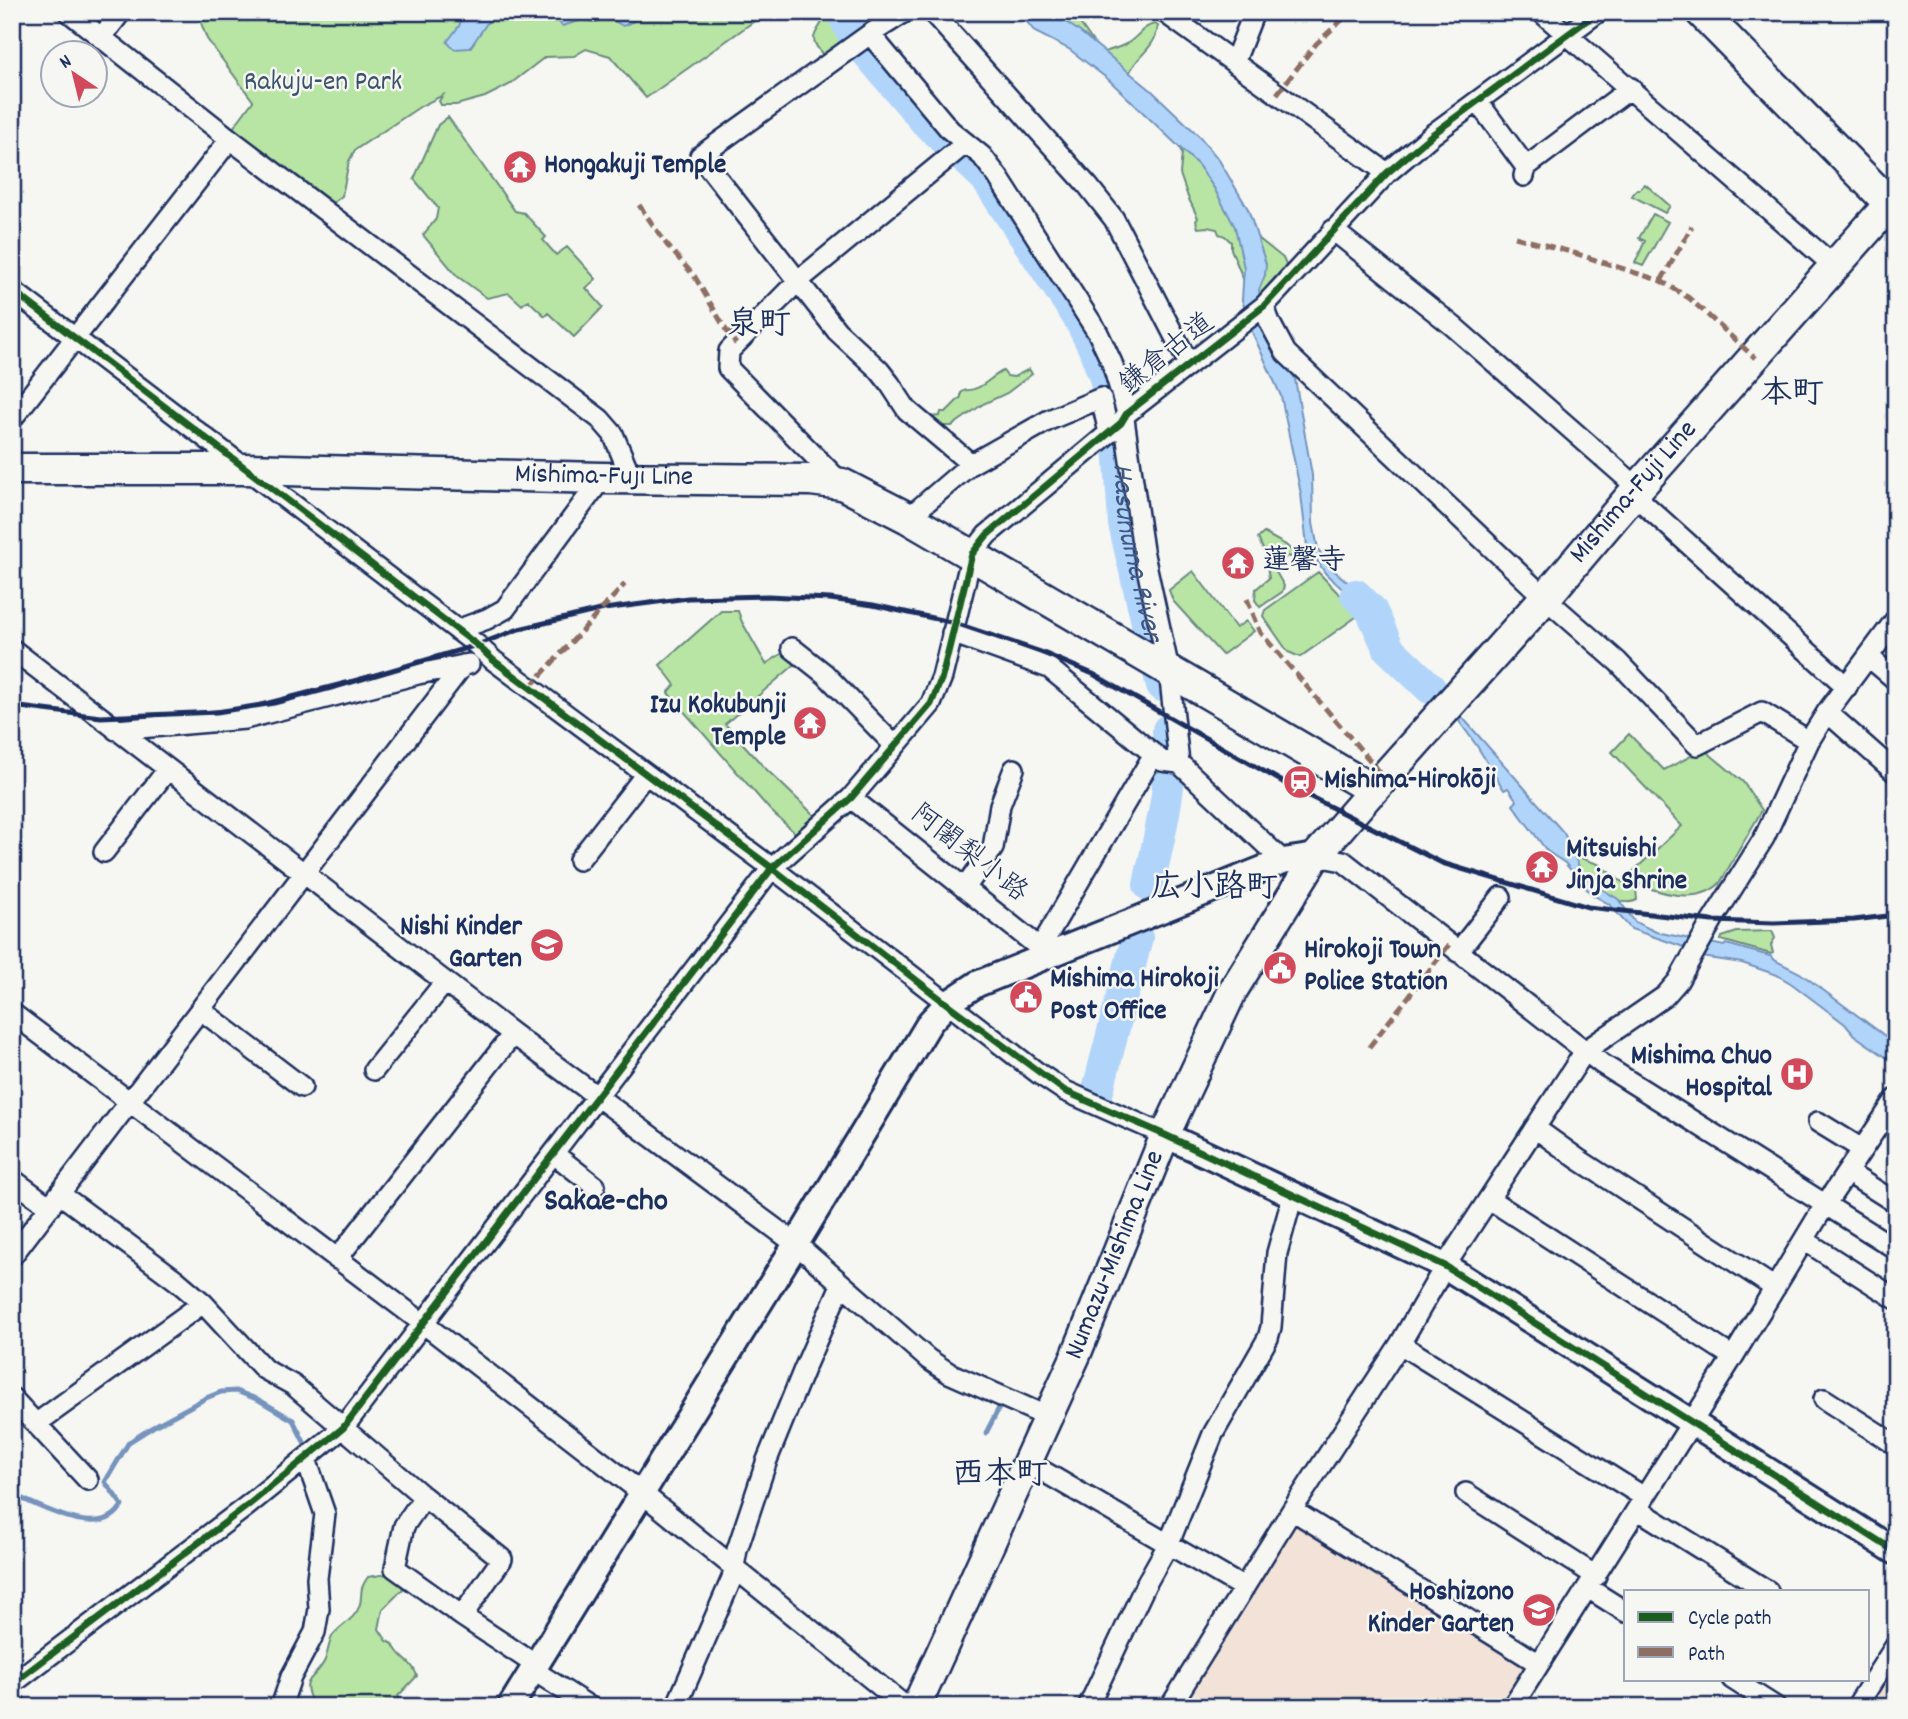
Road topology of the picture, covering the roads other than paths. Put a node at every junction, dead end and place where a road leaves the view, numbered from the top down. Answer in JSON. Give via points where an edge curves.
{"nodes":[{"id":1,"x":69,"y":12,"type":"edge"},
{"id":2,"x":121,"y":12,"type":"edge"},
{"id":3,"x":905,"y":12,"type":"edge"},
{"id":4,"x":932,"y":12,"type":"edge"},
{"id":5,"x":1164,"y":12,"type":"edge"},
{"id":6,"x":1254,"y":12,"type":"edge"},
{"id":7,"x":1541,"y":12,"type":"edge"},
{"id":8,"x":1598,"y":12,"type":"edge"},
{"id":9,"x":1701,"y":12,"type":"edge"},
{"id":10,"x":1570,"y":35,"type":"junction"},
{"id":11,"x":101,"y":38,"type":"joint"},
{"id":12,"x":861,"y":39,"type":"junction"},
{"id":13,"x":108,"y":43,"type":"edge"},
{"id":14,"x":1234,"y":63,"type":"junction"},
{"id":15,"x":1631,"y":88,"type":"junction"},
{"id":16,"x":1478,"y":102,"type":"junction"},
{"id":17,"x":230,"y":139,"type":"junction"},
{"id":18,"x":960,"y":148,"type":"junction"},
{"id":19,"x":1387,"y":173,"type":"junction"},
{"id":20,"x":1894,"y":203,"type":"edge"},
{"id":21,"x":1333,"y":230,"type":"junction"},
{"id":22,"x":1834,"y":266,"type":"junction"},
{"id":23,"x":798,"y":281,"type":"junction"},
{"id":24,"x":12,"y":290,"type":"edge"},
{"id":25,"x":1264,"y":306,"type":"junction"},
{"id":26,"x":74,"y":336,"type":"junction"},
{"id":27,"x":1189,"y":364,"type":"junction"},
{"id":28,"x":12,"y":419,"type":"edge"},
{"id":29,"x":1118,"y":424,"type":"junction"},
{"id":30,"x":971,"y":464,"type":"junction"},
{"id":31,"x":12,"y":469,"type":"edge"},
{"id":32,"x":244,"y":469,"type":"junction"},
{"id":33,"x":631,"y":477,"type":"junction"},
{"id":34,"x":602,"y":478,"type":"junction"},
{"id":35,"x":842,"y":484,"type":"junction"},
{"id":36,"x":1638,"y":488,"type":"junction"},
{"id":37,"x":908,"y":518,"type":"junction"},
{"id":38,"x":972,"y":554,"type":"junction"},
{"id":39,"x":1545,"y":598,"type":"junction"},
{"id":40,"x":1896,"y":619,"type":"edge"},
{"id":41,"x":457,"y":629,"type":"junction"},
{"id":42,"x":952,"y":633,"type":"junction"},
{"id":43,"x":792,"y":648,"type":"dead end"},
{"id":44,"x":12,"y":649,"type":"edge"},
{"id":45,"x":1869,"y":657,"type":"junction"},
{"id":46,"x":494,"y":660,"type":"junction"},
{"id":47,"x":1160,"y":664,"type":"junction"},
{"id":48,"x":463,"y":665,"type":"junction"},
{"id":49,"x":1896,"y":680,"type":"edge"},
{"id":50,"x":1847,"y":687,"type":"junction"},
{"id":51,"x":1827,"y":712,"type":"junction"},
{"id":52,"x":117,"y":730,"type":"junction"},
{"id":53,"x":1809,"y":741,"type":"junction"},
{"id":54,"x":895,"y":746,"type":"junction"},
{"id":55,"x":1167,"y":760,"type":"junction"},
{"id":56,"x":168,"y":769,"type":"junction"},
{"id":57,"x":1014,"y":769,"type":"dead end"},
{"id":58,"x":1896,"y":773,"type":"edge"},
{"id":59,"x":646,"y":774,"type":"junction"},
{"id":60,"x":1373,"y":790,"type":"junction"},
{"id":61,"x":851,"y":798,"type":"junction"},
{"id":62,"x":104,"y":852,"type":"dead end"},
{"id":63,"x":1316,"y":856,"type":"junction"},
{"id":64,"x":579,"y":860,"type":"dead end"},
{"id":65,"x":1283,"y":862,"type":"junction"},
{"id":66,"x":772,"y":868,"type":"junction"},
{"id":67,"x":305,"y":873,"type":"junction"},
{"id":68,"x":965,"y":888,"type":"junction"},
{"id":69,"x":1501,"y":897,"type":"dead end"},
{"id":70,"x":1045,"y":952,"type":"junction"},
{"id":71,"x":1458,"y":952,"type":"junction"},
{"id":72,"x":445,"y":982,"type":"junction"},
{"id":73,"x":947,"y":1004,"type":"junction"},
{"id":74,"x":201,"y":1010,"type":"junction"},
{"id":75,"x":12,"y":1013,"type":"edge"},
{"id":76,"x":513,"y":1034,"type":"junction"},
{"id":77,"x":1585,"y":1051,"type":"junction"},
{"id":78,"x":374,"y":1070,"type":"dead end"},
{"id":79,"x":302,"y":1087,"type":"dead end"},
{"id":80,"x":597,"y":1097,"type":"junction"},
{"id":81,"x":1896,"y":1099,"type":"edge"},
{"id":82,"x":130,"y":1102,"type":"junction"},
{"id":83,"x":1818,"y":1122,"type":"dead end"},
{"id":84,"x":1535,"y":1128,"type":"junction"},
{"id":85,"x":1164,"y":1135,"type":"junction"},
{"id":86,"x":1862,"y":1149,"type":"junction"},
{"id":87,"x":554,"y":1154,"type":"junction"},
{"id":88,"x":1847,"y":1172,"type":"junction"},
{"id":89,"x":12,"y":1179,"type":"edge"},
{"id":90,"x":595,"y":1186,"type":"dead end"},
{"id":91,"x":1293,"y":1195,"type":"junction"},
{"id":92,"x":1489,"y":1199,"type":"junction"},
{"id":93,"x":55,"y":1201,"type":"junction"},
{"id":94,"x":1896,"y":1203,"type":"edge"},
{"id":95,"x":1825,"y":1205,"type":"junction"},
{"id":96,"x":1804,"y":1240,"type":"junction"},
{"id":97,"x":796,"y":1244,"type":"junction"},
{"id":98,"x":1896,"y":1250,"type":"edge"},
{"id":99,"x":12,"y":1256,"type":"edge"},
{"id":100,"x":337,"y":1259,"type":"junction"},
{"id":101,"x":1446,"y":1266,"type":"junction"},
{"id":102,"x":841,"y":1285,"type":"junction"},
{"id":103,"x":1775,"y":1288,"type":"junction"},
{"id":104,"x":1896,"y":1299,"type":"edge"},
{"id":105,"x":203,"y":1303,"type":"junction"},
{"id":106,"x":424,"y":1324,"type":"junction"},
{"id":107,"x":1400,"y":1344,"type":"junction"},
{"id":108,"x":1733,"y":1357,"type":"junction"},
{"id":109,"x":12,"y":1398,"type":"edge"},
{"id":110,"x":1824,"y":1399,"type":"dead end"},
{"id":111,"x":1048,"y":1417,"type":"junction"},
{"id":112,"x":37,"y":1423,"type":"junction"},
{"id":113,"x":1690,"y":1423,"type":"junction"},
{"id":114,"x":343,"y":1428,"type":"junction"},
{"id":115,"x":1896,"y":1445,"type":"edge"},
{"id":116,"x":306,"y":1459,"type":"junction"},
{"id":117,"x":1027,"y":1462,"type":"junction"},
{"id":118,"x":88,"y":1480,"type":"dead end"},
{"id":119,"x":642,"y":1493,"type":"junction"},
{"id":120,"x":1466,"y":1493,"type":"dead end"},
{"id":121,"x":424,"y":1497,"type":"junction"},
{"id":122,"x":1641,"y":1503,"type":"junction"},
{"id":123,"x":1292,"y":1510,"type":"junction"},
{"id":124,"x":1169,"y":1543,"type":"junction"},
{"id":125,"x":1896,"y":1552,"type":"edge"},
{"id":126,"x":733,"y":1566,"type":"junction"},
{"id":127,"x":1592,"y":1582,"type":"junction"},
{"id":128,"x":1244,"y":1588,"type":"junction"},
{"id":129,"x":1767,"y":1590,"type":"edge"},
{"id":130,"x":1624,"y":1610,"type":"edge"},
{"id":131,"x":462,"y":1616,"type":"junction"},
{"id":132,"x":1896,"y":1645,"type":"edge"},
{"id":133,"x":1876,"y":1659,"type":"edge"},
{"id":134,"x":1538,"y":1663,"type":"junction"},
{"id":135,"x":535,"y":1667,"type":"junction"},
{"id":136,"x":1733,"y":1680,"type":"edge"},
{"id":137,"x":1867,"y":1680,"type":"edge"},
{"id":138,"x":12,"y":1684,"type":"edge"},
{"id":139,"x":12,"y":1700,"type":"edge"},
{"id":140,"x":17,"y":1707,"type":"edge"},
{"id":141,"x":281,"y":1707,"type":"edge"},
{"id":142,"x":510,"y":1707,"type":"edge"},
{"id":143,"x":590,"y":1707,"type":"edge"},
{"id":144,"x":676,"y":1707,"type":"edge"},
{"id":145,"x":906,"y":1707,"type":"edge"},
{"id":146,"x":916,"y":1707,"type":"edge"},
{"id":147,"x":1088,"y":1707,"type":"edge"},
{"id":148,"x":1170,"y":1707,"type":"edge"},
{"id":149,"x":1512,"y":1707,"type":"edge"},
{"id":150,"x":1776,"y":1707,"type":"edge"},
{"id":151,"x":1856,"y":1707,"type":"edge"}],
"edges":[{"from":1,"to":11,"type":"street"},
{"from":2,"to":11,"type":"street"},
{"from":3,"to":12,"type":"street"},
{"from":4,"to":27,"type":"street","via":[[1114,219]]},
{"from":5,"to":14,"type":"street"},
{"from":6,"to":14,"type":"street"},
{"from":7,"to":10,"type":"street"},
{"from":8,"to":10,"type":"street","name":"鎌倉古道"},
{"from":9,"to":20,"type":"main road"},
{"from":10,"to":15,"type":"street"},
{"from":10,"to":16,"type":"street","name":"鎌倉古道"},
{"from":12,"to":18,"type":"street","via":[[950,130]]},
{"from":12,"to":23,"type":"street","via":[[700,156]]},
{"from":13,"to":17,"type":"street"},
{"from":14,"to":19,"type":"street"},
{"from":15,"to":16,"type":"street","via":[[1525,172]]},
{"from":15,"to":22,"type":"street"},
{"from":16,"to":19,"type":"street","name":"鎌倉古道"},
{"from":17,"to":26,"type":"street"},
{"from":17,"to":33,"type":"street","via":[[600,419],[613,434]]},
{"from":18,"to":23,"type":"street"},
{"from":18,"to":29,"type":"street","via":[[982,156],[998,177],[1098,333],[1112,363]]},
{"from":19,"to":21,"type":"street","name":"鎌倉古道"},
{"from":20,"to":22,"type":"main road","name":"Mishima-Fuji Line"},
{"from":21,"to":25,"type":"street","name":"鎌倉古道"},
{"from":21,"to":36,"type":"street","via":[[1453,326]]},
{"from":22,"to":36,"type":"main road","name":"Mishima-Fuji Line"},
{"from":23,"to":30,"type":"street","via":[[837,331],[879,370],[910,414]]},
{"from":23,"to":35,"type":"street","via":[[729,351],[727,368]]},
{"from":24,"to":26,"type":"street"},
{"from":25,"to":27,"type":"street","name":"鎌倉古道"},
{"from":25,"to":39,"type":"street","via":[[1286,353]]},
{"from":26,"to":28,"type":"street"},
{"from":26,"to":32,"type":"street"},
{"from":27,"to":29,"type":"street","name":"鎌倉古道"},
{"from":29,"to":30,"type":"street","via":[[1101,398],[1049,420]]},
{"from":29,"to":38,"type":"street","name":"鎌倉古道","via":[[992,530]]},
{"from":29,"to":47,"type":"street"},
{"from":30,"to":37,"type":"street"},
{"from":31,"to":32,"type":"main road","name":"Mishima-Fuji Line"},
{"from":32,"to":34,"type":"main road","name":"Mishima-Fuji Line"},
{"from":32,"to":41,"type":"street"},
{"from":33,"to":34,"type":"main road","name":"Mishima-Fuji Line"},
{"from":33,"to":35,"type":"main road","name":"Mishima-Fuji Line"},
{"from":34,"to":41,"type":"street","via":[[505,609]]},
{"from":35,"to":37,"type":"main road","name":"Mishima-Fuji Line"},
{"from":36,"to":39,"type":"main road","name":"Mishima-Fuji Line"},
{"from":36,"to":50,"type":"street","via":[[1643,503]]},
{"from":37,"to":38,"type":"main road","name":"Mishima-Fuji Line"},
{"from":38,"to":42,"type":"street"},
{"from":38,"to":47,"type":"main road","name":"Mishima-Fuji Line"},
{"from":39,"to":53,"type":"street","via":[[1618,662],[1697,745],[1762,712]]},
{"from":39,"to":60,"type":"main road","name":"Mishima-Fuji Line"},
{"from":40,"to":45,"type":"street"},
{"from":41,"to":46,"type":"street"},
{"from":42,"to":54,"type":"street","via":[[935,696]]},
{"from":42,"to":55,"type":"street","via":[[1044,666]]},
{"from":43,"to":54,"type":"street","via":[[825,674]]},
{"from":44,"to":52,"type":"street"},
{"from":45,"to":49,"type":"street"},
{"from":45,"to":50,"type":"street"},
{"from":46,"to":48,"type":"street"},
{"from":46,"to":59,"type":"street"},
{"from":47,"to":55,"type":"street"},
{"from":47,"to":60,"type":"main road"},
{"from":48,"to":52,"type":"street","via":[[245,719]]},
{"from":48,"to":67,"type":"street"},
{"from":50,"to":51,"type":"street"},
{"from":51,"to":53,"type":"street"},
{"from":51,"to":58,"type":"street"},
{"from":52,"to":56,"type":"street"},
{"from":53,"to":77,"type":"street","via":[[1764,838],[1678,981],[1665,996]]},
{"from":54,"to":61,"type":"street"},
{"from":55,"to":65,"type":"street"},
{"from":55,"to":70,"type":"street"},
{"from":56,"to":62,"type":"street"},
{"from":56,"to":67,"type":"street"},
{"from":57,"to":68,"type":"street","via":[[1000,805],[993,848]]},
{"from":59,"to":64,"type":"street"},
{"from":59,"to":66,"type":"street"},
{"from":60,"to":63,"type":"main road","name":"Numazu-Mishima Line"},
{"from":61,"to":66,"type":"street"},
{"from":61,"to":68,"type":"street","name":"阿闍梨小路"},
{"from":63,"to":65,"type":"street"},
{"from":63,"to":71,"type":"street","via":[[1343,862]]},
{"from":63,"to":85,"type":"main road","name":"Numazu-Mishima Line","via":[[1232,992]]},
{"from":65,"to":70,"type":"street"},
{"from":66,"to":73,"type":"street"},
{"from":66,"to":80,"type":"street"},
{"from":67,"to":72,"type":"street"},
{"from":67,"to":74,"type":"street"},
{"from":68,"to":70,"type":"street","name":"阿闍梨小路"},
{"from":69,"to":71,"type":"street"},
{"from":70,"to":73,"type":"street","via":[[977,984]]},
{"from":71,"to":77,"type":"street"},
{"from":72,"to":76,"type":"street"},
{"from":72,"to":78,"type":"street"},
{"from":73,"to":85,"type":"street","via":[[1065,1091]]},
{"from":73,"to":97,"type":"street","via":[[930,1022]]},
{"from":74,"to":79,"type":"street"},
{"from":74,"to":82,"type":"street"},
{"from":75,"to":82,"type":"street"},
{"from":76,"to":80,"type":"street"},
{"from":76,"to":100,"type":"street"},
{"from":77,"to":84,"type":"street"},
{"from":77,"to":95,"type":"street"},
{"from":80,"to":87,"type":"street"},
{"from":80,"to":97,"type":"street"},
{"from":81,"to":86,"type":"street"},
{"from":82,"to":93,"type":"street"},
{"from":82,"to":100,"type":"street"},
{"from":83,"to":86,"type":"street"},
{"from":84,"to":92,"type":"street"},
{"from":84,"to":103,"type":"street"},
{"from":85,"to":91,"type":"street"},
{"from":85,"to":111,"type":"main road","name":"Numazu-Mishima Line"},
{"from":86,"to":88,"type":"street"},
{"from":87,"to":90,"type":"street"},
{"from":87,"to":106,"type":"street"},
{"from":88,"to":94,"type":"street"},
{"from":88,"to":95,"type":"street"},
{"from":89,"to":93,"type":"street"},
{"from":91,"to":101,"type":"street"},
{"from":91,"to":124,"type":"street","via":[[1277,1253],[1270,1332],[1213,1434]]},
{"from":92,"to":101,"type":"street"},
{"from":92,"to":108,"type":"street"},
{"from":93,"to":99,"type":"street"},
{"from":93,"to":105,"type":"street","via":[[147,1258]]},
{"from":95,"to":96,"type":"street"},
{"from":95,"to":98,"type":"street"},
{"from":96,"to":103,"type":"street"},
{"from":96,"to":104,"type":"street"},
{"from":97,"to":102,"type":"street"},
{"from":97,"to":119,"type":"street"},
{"from":100,"to":106,"type":"street"},
{"from":101,"to":107,"type":"street"},
{"from":101,"to":113,"type":"street"},
{"from":102,"to":111,"type":"street","via":[[949,1373]]},
{"from":102,"to":126,"type":"street","via":[[765,1465]]},
{"from":103,"to":108,"type":"street"},
{"from":105,"to":112,"type":"street"},
{"from":105,"to":114,"type":"street","via":[[264,1369],[293,1385]]},
{"from":106,"to":114,"type":"street"},
{"from":106,"to":119,"type":"street"},
{"from":107,"to":122,"type":"street"},
{"from":107,"to":123,"type":"street"},
{"from":108,"to":113,"type":"street"},
{"from":109,"to":112,"type":"street"},
{"from":110,"to":115,"type":"street"},
{"from":111,"to":117,"type":"main road","name":"Numazu-Mishima Line"},
{"from":112,"to":118,"type":"street"},
{"from":113,"to":122,"type":"street"},
{"from":113,"to":125,"type":"street"},
{"from":114,"to":116,"type":"street"},
{"from":114,"to":121,"type":"street"},
{"from":116,"to":138,"type":"street"},
{"from":116,"to":141,"type":"street","via":[[325,1514],[318,1609],[315,1632]]},
{"from":117,"to":124,"type":"street"},
{"from":117,"to":146,"type":"main road","name":"Numazu-Mishima Line"},
{"from":119,"to":126,"type":"street"},
{"from":119,"to":135,"type":"street"},
{"from":120,"to":127,"type":"street"},
{"from":121,"to":131,"type":"street","via":[[404,1526],[395,1568]]},
{"from":121,"to":131,"type":"street","via":[[502,1559]]},
{"from":122,"to":127,"type":"street"},
{"from":122,"to":129,"type":"street"},
{"from":123,"to":128,"type":"street"},
{"from":123,"to":134,"type":"street"},
{"from":124,"to":128,"type":"street"},
{"from":124,"to":147,"type":"street"},
{"from":126,"to":144,"type":"street","via":[[732,1578]]},
{"from":126,"to":145,"type":"street"},
{"from":127,"to":130,"type":"street"},
{"from":127,"to":134,"type":"street"},
{"from":128,"to":148,"type":"street"},
{"from":131,"to":135,"type":"street"},
{"from":132,"to":133,"type":"street"},
{"from":134,"to":149,"type":"street"},
{"from":135,"to":142,"type":"street"},
{"from":135,"to":143,"type":"street"},
{"from":136,"to":150,"type":"street"},
{"from":137,"to":151,"type":"street"},
{"from":139,"to":140,"type":"street"}]}
